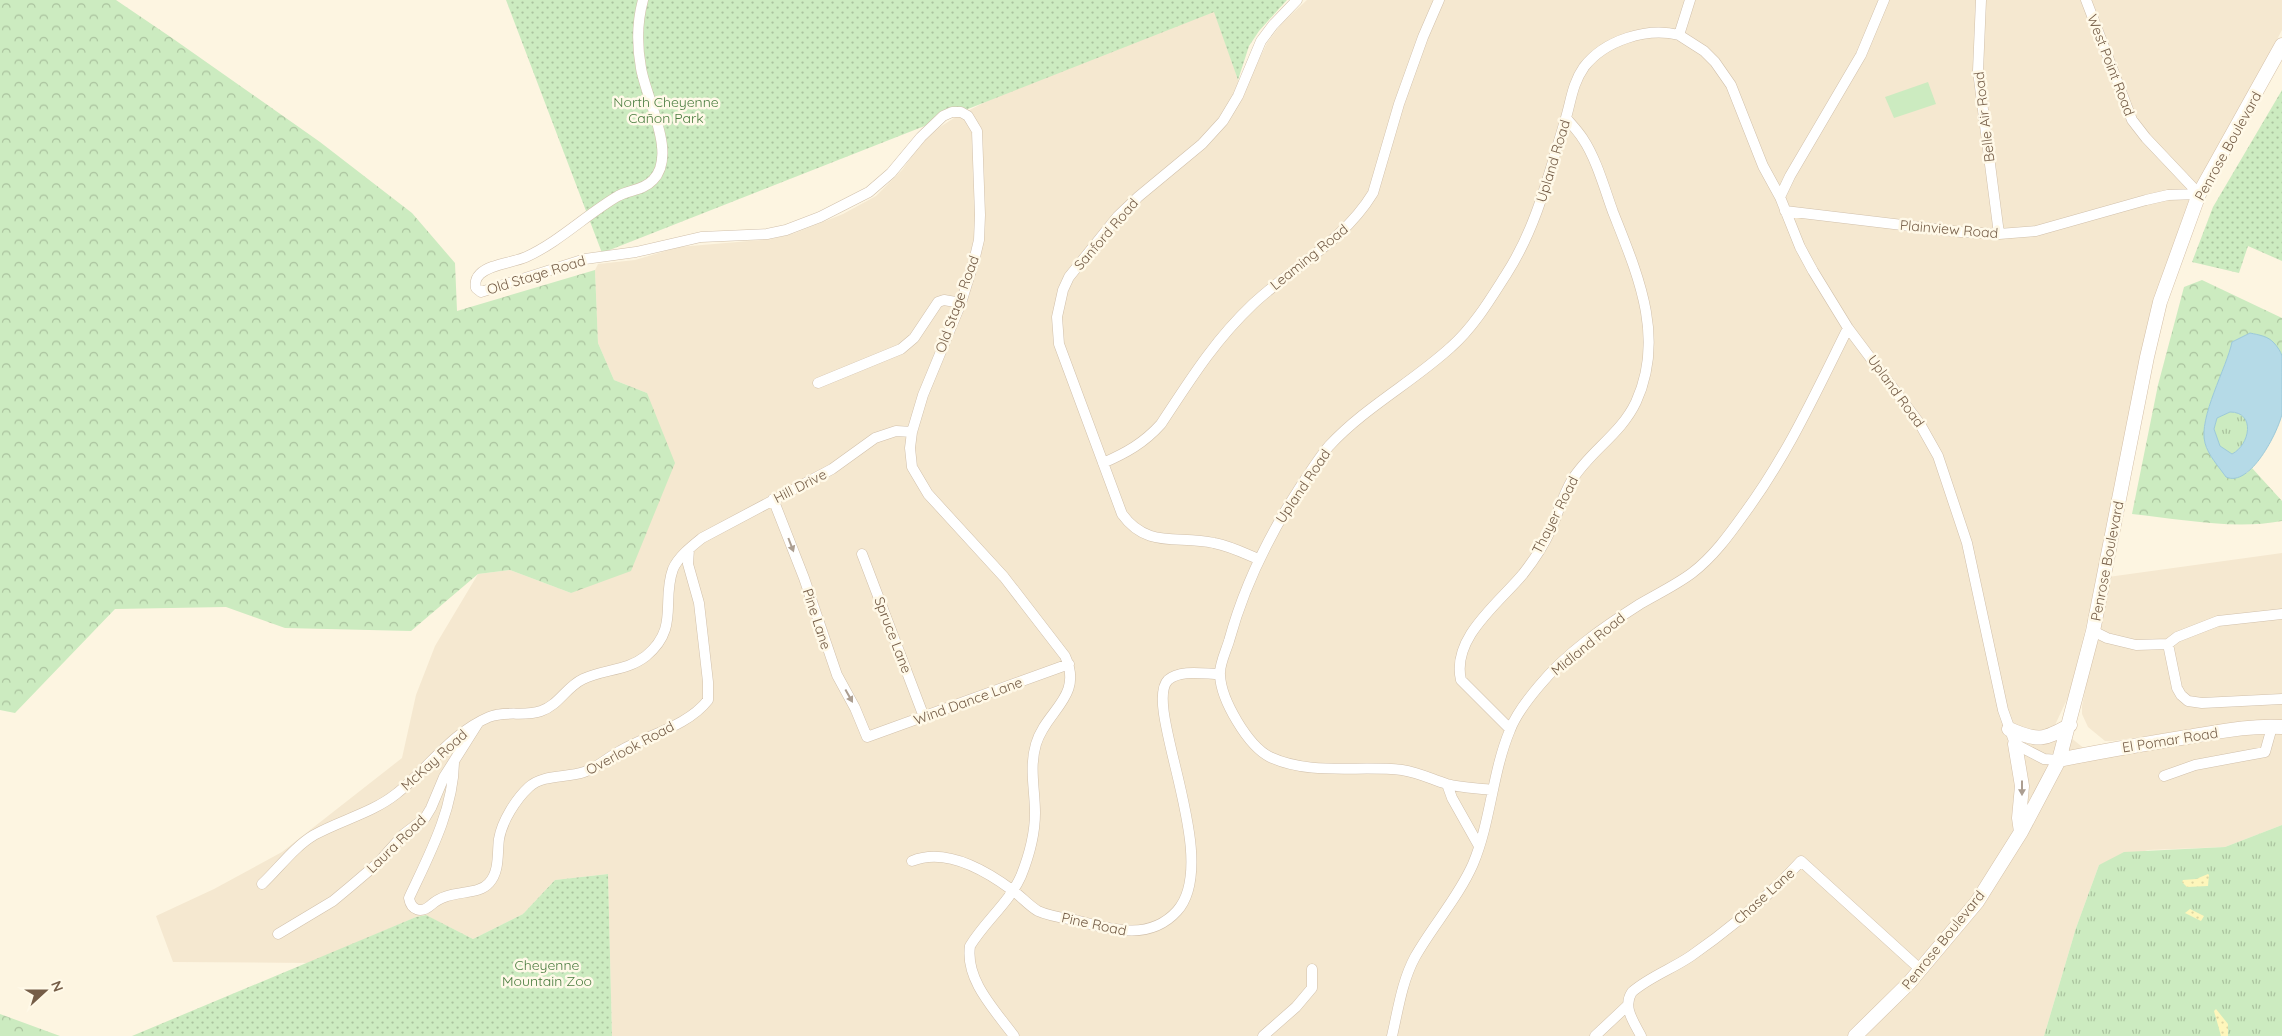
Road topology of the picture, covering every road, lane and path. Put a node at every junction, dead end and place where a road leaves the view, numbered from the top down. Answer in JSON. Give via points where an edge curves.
{"nodes":[{"id":1,"x":643,"y":0,"type":"edge"},
{"id":2,"x":1297,"y":0,"type":"edge"},
{"id":3,"x":1439,"y":0,"type":"edge"},
{"id":4,"x":1690,"y":0,"type":"edge"},
{"id":5,"x":1884,"y":0,"type":"edge"},
{"id":6,"x":1981,"y":0,"type":"edge"},
{"id":7,"x":2086,"y":0,"type":"edge"},
{"id":8,"x":1679,"y":35,"type":"junction"},
{"id":9,"x":2282,"y":45,"type":"edge"},
{"id":10,"x":1566,"y":118,"type":"junction"},
{"id":11,"x":2199,"y":194,"type":"junction"},
{"id":12,"x":1780,"y":197,"type":"junction"},
{"id":13,"x":1785,"y":211,"type":"junction"},
{"id":14,"x":1999,"y":234,"type":"junction"},
{"id":15,"x":961,"y":303,"type":"junction"},
{"id":16,"x":1848,"y":328,"type":"junction"},
{"id":17,"x":818,"y":384,"type":"dead end"},
{"id":18,"x":912,"y":432,"type":"junction"},
{"id":19,"x":1103,"y":463,"type":"junction"},
{"id":20,"x":773,"y":499,"type":"junction"},
{"id":21,"x":689,"y":549,"type":"junction"},
{"id":22,"x":862,"y":554,"type":"dead end"},
{"id":23,"x":1258,"y":559,"type":"junction"},
{"id":24,"x":2282,"y":614,"type":"edge"},
{"id":25,"x":2093,"y":631,"type":"junction"},
{"id":26,"x":2168,"y":644,"type":"junction"},
{"id":27,"x":1069,"y":664,"type":"junction"},
{"id":28,"x":1219,"y":674,"type":"junction"},
{"id":29,"x":2282,"y":699,"type":"edge"},
{"id":30,"x":924,"y":717,"type":"junction"},
{"id":31,"x":478,"y":722,"type":"junction"},
{"id":32,"x":2070,"y":725,"type":"junction"},
{"id":33,"x":2277,"y":727,"type":"edge"},
{"id":34,"x":1510,"y":728,"type":"junction"},
{"id":35,"x":2009,"y":729,"type":"junction"},
{"id":36,"x":867,"y":737,"type":"joint"},
{"id":37,"x":2016,"y":744,"type":"junction"},
{"id":38,"x":2059,"y":760,"type":"junction"},
{"id":39,"x":454,"y":763,"type":"junction"},
{"id":40,"x":2164,"y":776,"type":"dead end"},
{"id":41,"x":1447,"y":784,"type":"junction"},
{"id":42,"x":1493,"y":790,"type":"junction"},
{"id":43,"x":2021,"y":832,"type":"junction"},
{"id":44,"x":1479,"y":846,"type":"junction"},
{"id":45,"x":912,"y":861,"type":"dead end"},
{"id":46,"x":262,"y":884,"type":"dead end"},
{"id":47,"x":1014,"y":891,"type":"junction"},
{"id":48,"x":278,"y":934,"type":"dead end"},
{"id":49,"x":1312,"y":969,"type":"dead end"},
{"id":50,"x":1921,"y":970,"type":"junction"},
{"id":51,"x":1627,"y":1006,"type":"junction"},
{"id":52,"x":1014,"y":1036,"type":"edge"},
{"id":53,"x":1264,"y":1036,"type":"edge"},
{"id":54,"x":1392,"y":1036,"type":"edge"},
{"id":55,"x":1595,"y":1036,"type":"edge"},
{"id":56,"x":1641,"y":1036,"type":"edge"},
{"id":57,"x":1855,"y":1036,"type":"edge"}],
"edges":[{"from":1,"to":15,"type":"street","name":"Old Stage Road","via":[[638,50],[644,84],[661,138],[663,164],[659,173],[651,182],[618,196],[527,256],[486,270],[475,282],[476,288],[481,292],[490,290],[585,259],[636,252],[701,237],[775,232],[820,217],[870,192],[943,116],[961,112],[968,116],[976,131],[980,215],[974,261]]},
{"from":2,"to":19,"type":"street","name":"Sanford Road","via":[[1260,42],[1238,96],[1223,121],[1202,144],[1118,216],[1069,277],[1063,290],[1057,317],[1059,344]]},
{"from":3,"to":19,"type":"street","name":"Leaming Road","via":[[1399,104],[1373,193],[1355,220],[1331,243],[1271,288],[1234,323],[1201,361],[1153,433],[1127,453]]},
{"from":4,"to":8,"type":"street"},
{"from":5,"to":12,"type":"street","via":[[1862,55]]},
{"from":6,"to":14,"type":"street","name":"Belle Air Road","via":[[1978,71]]},
{"from":7,"to":11,"type":"street","name":"West Point Road","via":[[2132,120]]},
{"from":8,"to":10,"type":"street","name":"Upland Road","via":[[1668,32],[1638,35],[1597,54],[1586,64],[1572,88]]},
{"from":8,"to":12,"type":"street","name":"Upland Road","via":[[1704,51],[1731,85]]},
{"from":9,"to":11,"type":"street","name":"Penrose Boulevard"},
{"from":10,"to":23,"type":"street","name":"Upland Road","via":[[1532,226],[1496,290],[1451,348],[1330,445],[1277,522]]},
{"from":10,"to":34,"type":"street","name":"Thayer Road","via":[[1584,140],[1633,263],[1645,302],[1649,350],[1642,388],[1630,415],[1580,467],[1543,545],[1462,649],[1461,680]]},
{"from":11,"to":14,"type":"street","name":"Plainview Road","via":[[2168,195],[2036,231]]},
{"from":11,"to":25,"type":"street","name":"Penrose Boulevard","via":[[2153,327]]},
{"from":12,"to":13,"type":"street","name":"Upland Road"},
{"from":13,"to":14,"type":"street","name":"Plainview Road"},
{"from":13,"to":16,"type":"street","name":"Upland Road","via":[[1805,255]]},
{"from":15,"to":17,"type":"street","via":[[938,302],[914,338],[901,349]]},
{"from":15,"to":18,"type":"street","name":"Old Stage Road","via":[[923,395]]},
{"from":16,"to":34,"type":"street","name":"Midland Road","via":[[1788,448],[1732,532],[1692,573],[1628,612],[1564,659],[1538,686]]},
{"from":16,"to":35,"type":"street","name":"Upland Road","via":[[1920,424],[1945,472],[1967,543]]},
{"from":18,"to":20,"type":"street","name":"Hill Drive","via":[[896,431],[875,438],[832,470]]},
{"from":18,"to":27,"type":"street","name":"Old Stage Road","via":[[912,467],[919,481],[1004,577]]},
{"from":19,"to":23,"type":"street","name":"Sanford Road","via":[[1122,514],[1146,536],[1215,543]]},
{"from":20,"to":21,"type":"street","name":"Hill Drive"},
{"from":20,"to":36,"type":"street","name":"Pine Lane","one_way":true,"via":[[831,661]]},
{"from":21,"to":31,"type":"street","name":"McKay Road","via":[[674,566],[664,633],[647,655],[636,663],[582,680],[539,712],[502,714]]},
{"from":21,"to":39,"type":"street","name":"Overlook Road","via":[[688,564],[700,603],[708,700],[668,728],[618,752],[593,769],[530,785],[504,824],[499,838],[497,864],[489,884],[478,890],[439,898],[420,911],[414,909],[409,898],[442,828]]},
{"from":22,"to":30,"type":"street","name":"Spruce Lane"},
{"from":23,"to":28,"type":"street","name":"Upland Road","via":[[1238,610]]},
{"from":24,"to":26,"type":"street","via":[[2218,621],[2177,637]]},
{"from":25,"to":26,"type":"street","via":[[2128,644]]},
{"from":25,"to":32,"type":"street","name":"Penrose Boulevard"},
{"from":26,"to":29,"type":"street","via":[[2177,688],[2188,701]]},
{"from":27,"to":30,"type":"street","name":"Wind Dance Lane"},
{"from":27,"to":47,"type":"street","via":[[1072,679],[1069,689],[1044,727],[1034,751],[1033,835]]},
{"from":28,"to":41,"type":"street","via":[[1243,731],[1260,751],[1272,758],[1317,768],[1402,770],[1424,774]]},
{"from":28,"to":47,"type":"street","name":"Pine Road","via":[[1173,676],[1165,684],[1163,692],[1163,706],[1192,849],[1189,888],[1177,911],[1144,931],[1115,930],[1041,912],[1026,904]]},
{"from":30,"to":36,"type":"street","name":"Wind Dance Lane"},
{"from":31,"to":39,"type":"street","name":"Laura Road"},
{"from":31,"to":46,"type":"street","name":"McKay Road","via":[[465,729],[394,796],[305,841]]},
{"from":32,"to":35,"type":"street","via":[[2047,738]]},
{"from":32,"to":38,"type":"street","name":"Penrose Boulevard"},
{"from":33,"to":38,"type":"street","name":"El Pomar Road","via":[[2215,732]]},
{"from":33,"to":40,"type":"street","via":[[2265,752],[2195,765]]},
{"from":34,"to":42,"type":"street","name":"Midland Road"},
{"from":35,"to":37,"type":"street","name":"Upland Road"},
{"from":37,"to":38,"type":"street","via":[[2044,759]]},
{"from":37,"to":43,"type":"street","one_way":true,"via":[[2022,786]]},
{"from":38,"to":43,"type":"street","name":"Penrose Boulevard"},
{"from":39,"to":48,"type":"street","name":"Laura Road","via":[[425,818],[333,901]]},
{"from":41,"to":42,"type":"street"},
{"from":41,"to":44,"type":"street"},
{"from":42,"to":44,"type":"street","name":"Midland Road"},
{"from":43,"to":50,"type":"street","name":"Penrose Boulevard","via":[[1977,902]]},
{"from":44,"to":54,"type":"street","name":"Midland Road","via":[[1464,880],[1414,958]]},
{"from":45,"to":47,"type":"street","name":"Pine Road","via":[[922,856],[934,856],[963,862]]},
{"from":47,"to":52,"type":"street","via":[[974,939],[968,955],[972,975]]},
{"from":49,"to":53,"type":"street","via":[[1312,988]]},
{"from":50,"to":51,"type":"street","name":"Chase Lane","via":[[1801,861],[1762,900],[1716,937],[1690,957],[1639,986],[1628,998]]},
{"from":50,"to":57,"type":"street","name":"Penrose Boulevard"},
{"from":51,"to":55,"type":"street"},
{"from":51,"to":56,"type":"street"}]}
